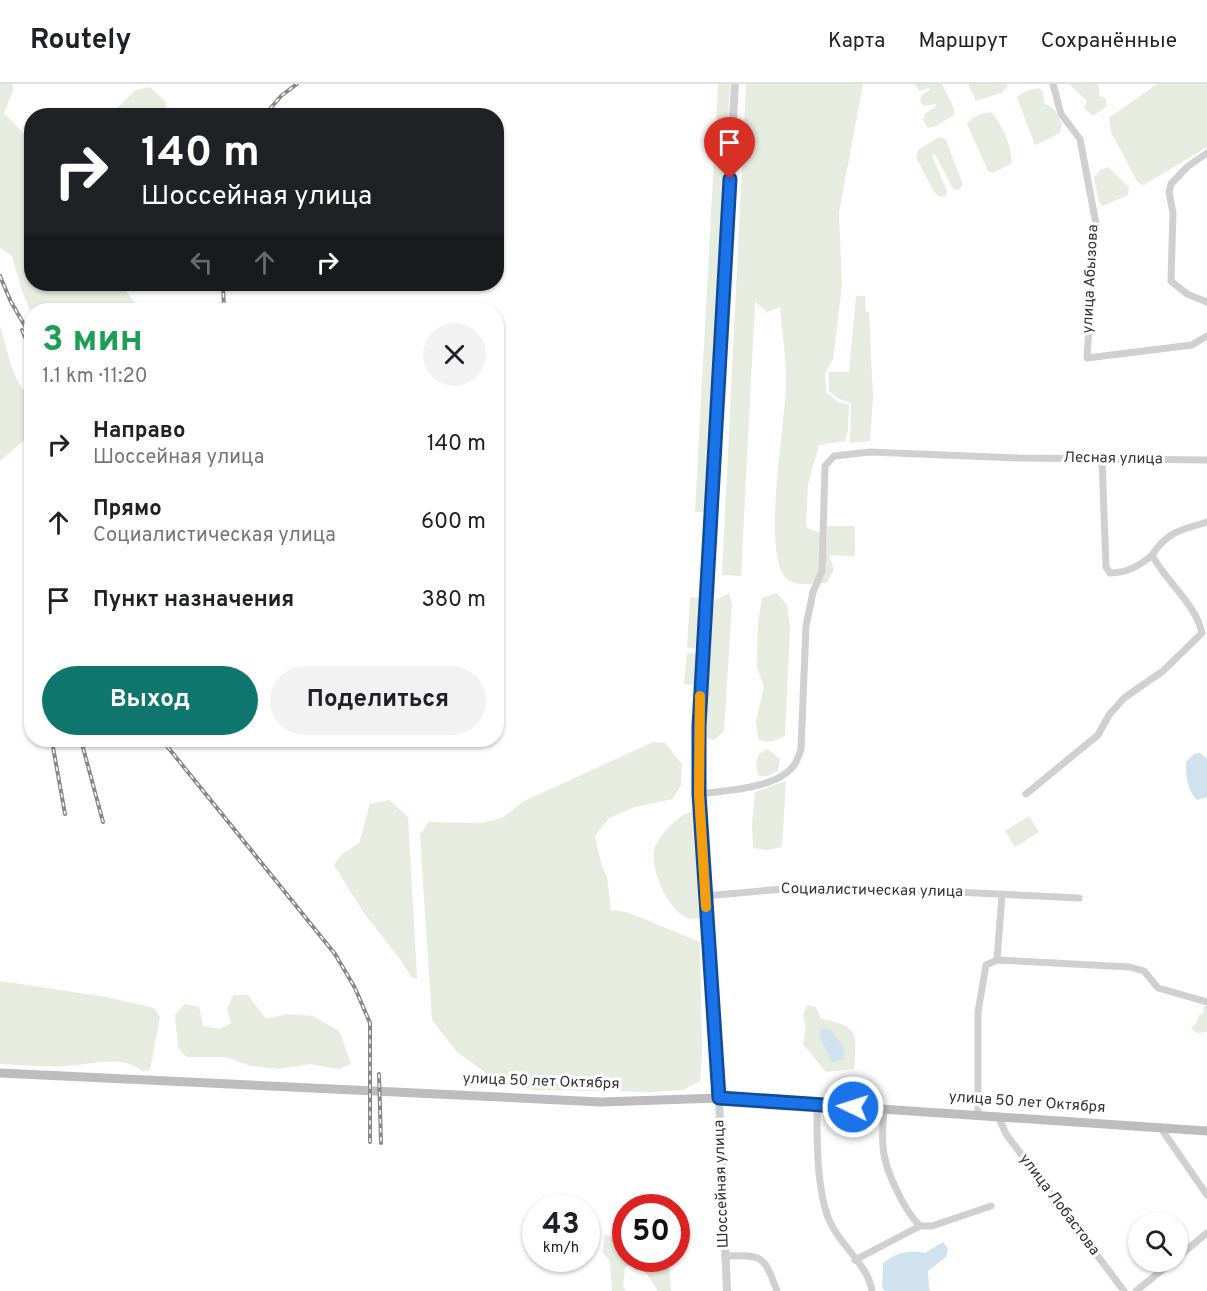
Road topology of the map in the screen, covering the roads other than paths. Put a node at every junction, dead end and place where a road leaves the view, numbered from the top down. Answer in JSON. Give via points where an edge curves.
{"nodes":[{"id":1,"x":735,"y":84,"type":"edge"},
{"id":2,"x":1053,"y":84,"type":"edge"},
{"id":3,"x":1207,"y":153,"type":"edge"},
{"id":4,"x":1207,"y":302,"type":"edge"},
{"id":5,"x":1207,"y":336,"type":"edge"},
{"id":6,"x":1102,"y":459,"type":"junction"},
{"id":7,"x":1207,"y":460,"type":"edge"},
{"id":8,"x":1207,"y":522,"type":"edge"},
{"id":9,"x":1152,"y":555,"type":"junction"},
{"id":10,"x":699,"y":794,"type":"junction"},
{"id":11,"x":1026,"y":794,"type":"dead end"},
{"id":12,"x":1002,"y":894,"type":"junction"},
{"id":13,"x":705,"y":897,"type":"junction"},
{"id":14,"x":1079,"y":898,"type":"dead end"},
{"id":15,"x":997,"y":960,"type":"junction"},
{"id":16,"x":1207,"y":1002,"type":"edge"},
{"id":17,"x":0,"y":1072,"type":"edge"},
{"id":18,"x":719,"y":1098,"type":"junction"},
{"id":19,"x":817,"y":1104,"type":"junction"},
{"id":20,"x":884,"y":1109,"type":"junction"},
{"id":21,"x":978,"y":1114,"type":"junction"},
{"id":22,"x":998,"y":1116,"type":"junction"},
{"id":23,"x":1160,"y":1127,"type":"junction"},
{"id":24,"x":1207,"y":1131,"type":"edge"},
{"id":25,"x":1207,"y":1196,"type":"edge"},
{"id":26,"x":991,"y":1206,"type":"dead end"},
{"id":27,"x":920,"y":1227,"type":"junction"},
{"id":28,"x":1207,"y":1233,"type":"edge"},
{"id":29,"x":1188,"y":1249,"type":"edge"},
{"id":30,"x":725,"y":1256,"type":"junction"},
{"id":31,"x":855,"y":1260,"type":"junction"},
{"id":32,"x":1160,"y":1272,"type":"edge"},
{"id":33,"x":727,"y":1291,"type":"edge"},
{"id":34,"x":777,"y":1291,"type":"edge"},
{"id":35,"x":872,"y":1291,"type":"edge"},
{"id":36,"x":1124,"y":1291,"type":"edge"},
{"id":37,"x":1136,"y":1291,"type":"edge"}],
"edges":[{"from":1,"to":10,"type":"street","name":"Шоссейная улица","via":[[699,726]]},
{"from":2,"to":5,"type":"street","name":"улица Абызова","via":[[1061,114],[1080,139],[1096,224],[1087,358],[1192,345]]},
{"from":3,"to":4,"type":"street","via":[[1174,178],[1170,192],[1171,281],[1187,294]]},
{"from":6,"to":7,"type":"street","name":"Лесная улица"},
{"from":6,"to":9,"type":"street","via":[[1106,567],[1110,573],[1119,573]]},
{"from":6,"to":10,"type":"street","name":"Лесная улица","via":[[870,452],[834,456],[825,466],[822,571],[806,626],[801,749],[796,764],[781,778],[763,784]]},
{"from":8,"to":9,"type":"street","via":[[1177,531],[1161,541]]},
{"from":9,"to":11,"type":"street","via":[[1199,620],[1202,633],[1163,670],[1124,698],[1098,735]]},
{"from":10,"to":13,"type":"street","name":"Шоссейная улица"},
{"from":12,"to":13,"type":"street","name":"Социалистическая улица","via":[[795,888]]},
{"from":12,"to":14,"type":"street","name":"Социалистическая улица"},
{"from":12,"to":15,"type":"street"},
{"from":13,"to":18,"type":"street","name":"Шоссейная улица"},
{"from":15,"to":16,"type":"street","via":[[1130,967],[1144,971],[1158,988]]},
{"from":15,"to":21,"type":"street","via":[[986,965],[978,1012]]},
{"from":17,"to":18,"type":"main road","name":"улица 50 лет Октября","via":[[601,1102]]},
{"from":18,"to":19,"type":"main road","name":"улица 50 лет Октября"},
{"from":18,"to":30,"type":"street","name":"Шоссейная улица"},
{"from":19,"to":20,"type":"main road","name":"улица 50 лет Октября"},
{"from":19,"to":31,"type":"street","via":[[817,1143],[826,1210],[838,1238]]},
{"from":20,"to":21,"type":"main road","name":"улица 50 лет Октября"},
{"from":20,"to":27,"type":"street","via":[[882,1147],[886,1162]]},
{"from":21,"to":22,"type":"main road","name":"улица 50 лет Октября"},
{"from":22,"to":23,"type":"main road","name":"улица 50 лет Октября"},
{"from":22,"to":36,"type":"street","name":"улица Лобастова","via":[[1006,1134]]},
{"from":23,"to":24,"type":"main road","name":"улица 50 лет Октября"},
{"from":23,"to":25,"type":"street"},
{"from":26,"to":27,"type":"street"},
{"from":27,"to":31,"type":"street"},
{"from":28,"to":29,"type":"street"},
{"from":30,"to":33,"type":"street","name":"Шоссейная улица"},
{"from":30,"to":34,"type":"street","name":"Шоссейная улица","via":[[747,1255],[763,1260]]},
{"from":31,"to":35,"type":"street","via":[[868,1276]]},
{"from":32,"to":37,"type":"street"}]}
